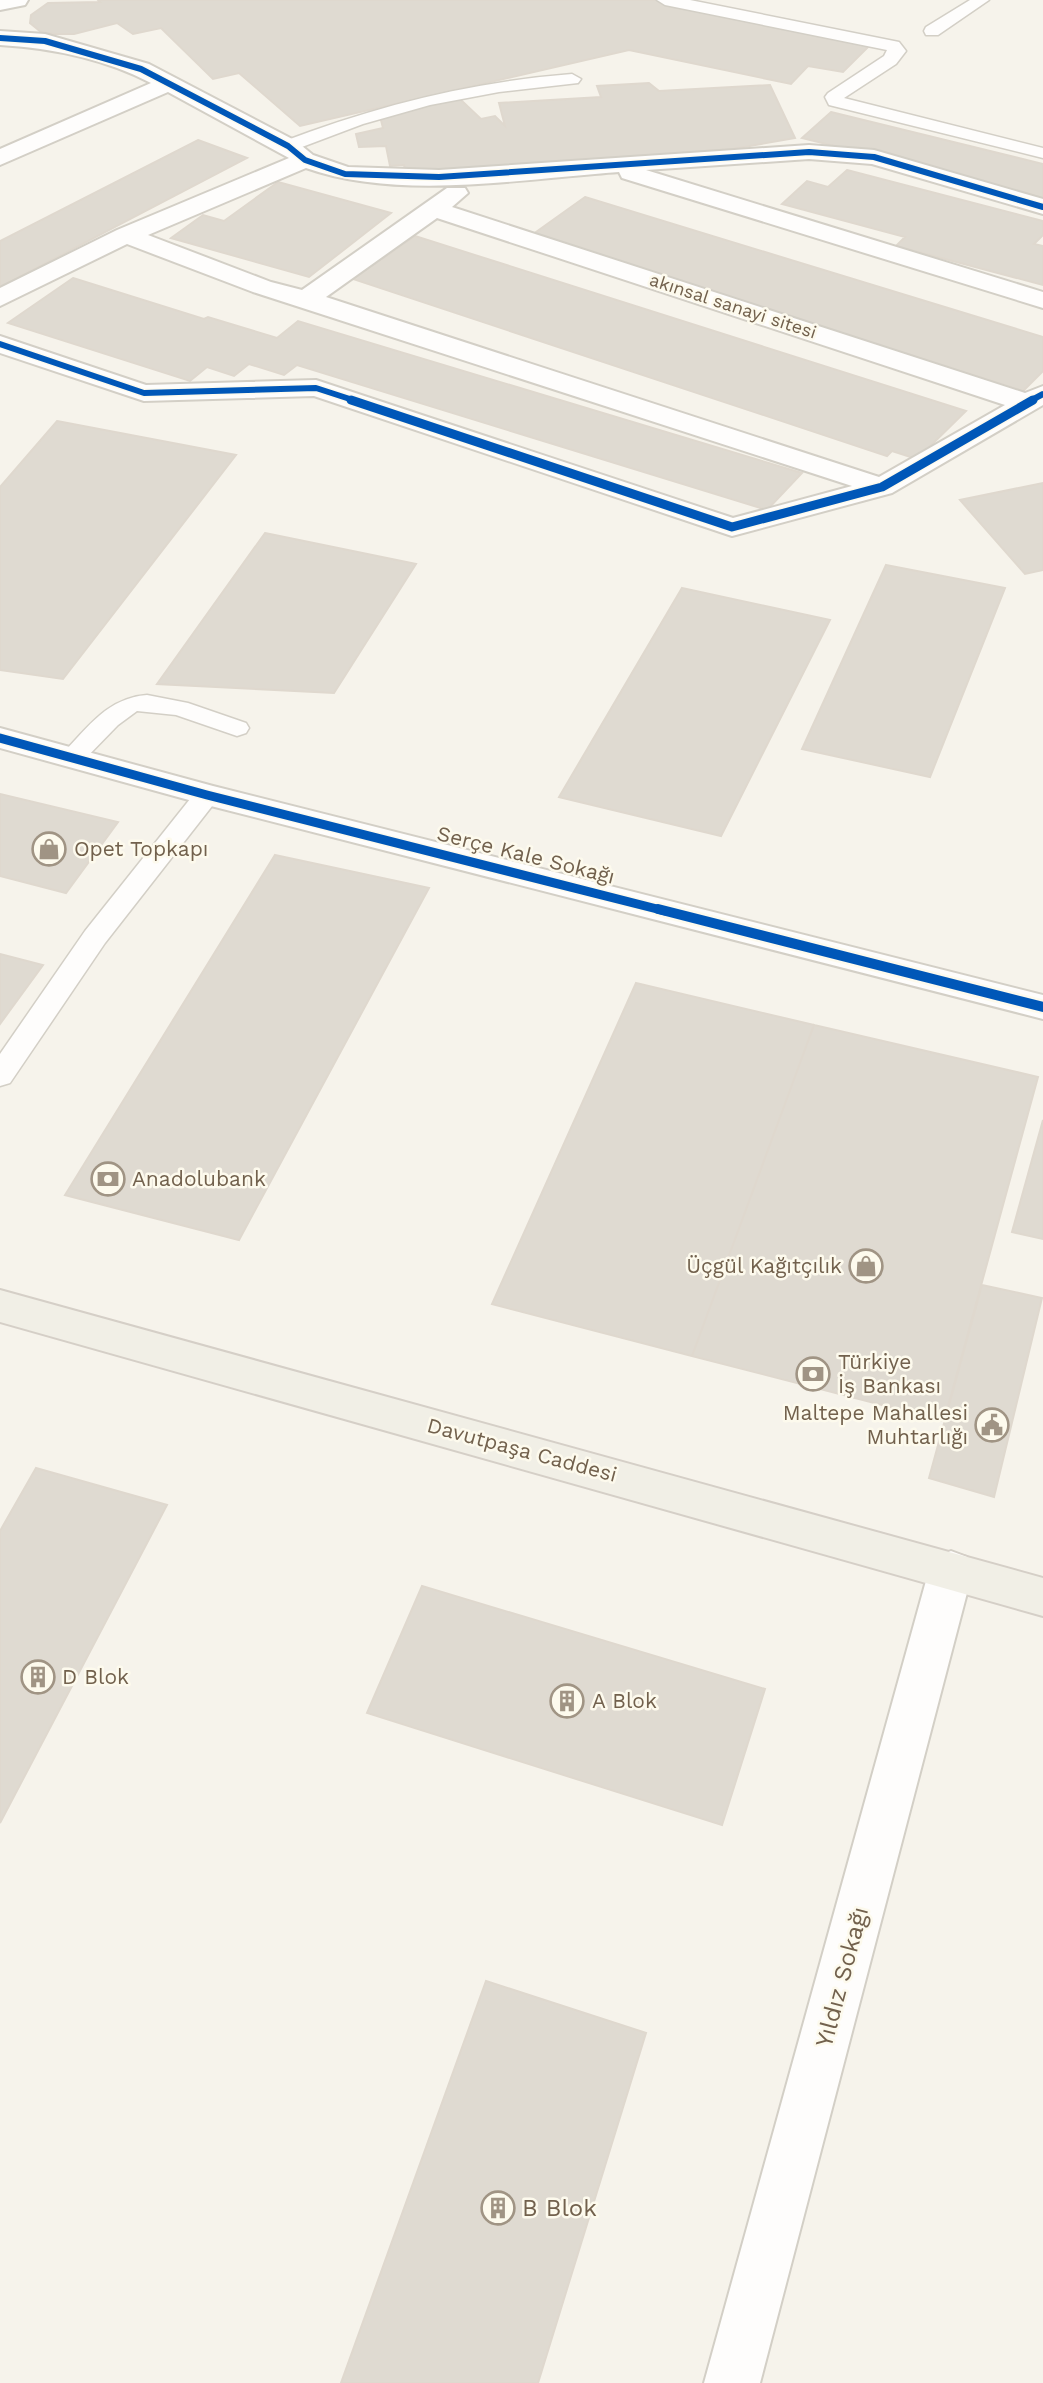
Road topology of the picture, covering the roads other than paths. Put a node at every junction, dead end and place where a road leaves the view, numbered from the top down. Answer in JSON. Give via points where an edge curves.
{"nodes":[{"id":1,"x":17,"y":0,"type":"edge"},
{"id":2,"x":665,"y":0,"type":"edge"},
{"id":3,"x":981,"y":0,"type":"edge"},
{"id":4,"x":0,"y":4,"type":"edge"},
{"id":5,"x":932,"y":32,"type":"dead end"},
{"id":6,"x":0,"y":38,"type":"edge"},
{"id":7,"x":572,"y":79,"type":"dead end"},
{"id":8,"x":170,"y":83,"type":"junction"},
{"id":9,"x":296,"y":153,"type":"junction"},
{"id":10,"x":1043,"y":153,"type":"edge"},
{"id":11,"x":0,"y":158,"type":"edge"},
{"id":12,"x":608,"y":166,"type":"junction"},
{"id":13,"x":482,"y":174,"type":"junction"},
{"id":14,"x":1043,"y":207,"type":"edge"},
{"id":15,"x":435,"y":209,"type":"junction"},
{"id":16,"x":126,"y":235,"type":"junction"},
{"id":17,"x":0,"y":298,"type":"edge"},
{"id":18,"x":306,"y":299,"type":"junction"},
{"id":19,"x":1043,"y":300,"type":"edge"},
{"id":20,"x":0,"y":344,"type":"edge"},
{"id":21,"x":1037,"y":399,"type":"edge"},
{"id":22,"x":882,"y":487,"type":"junction"},
{"id":23,"x":237,"y":728,"type":"dead end"},
{"id":24,"x":0,"y":738,"type":"edge"},
{"id":25,"x":72,"y":758,"type":"junction"},
{"id":26,"x":207,"y":794,"type":"junction"},
{"id":27,"x":1043,"y":1007,"type":"edge"},
{"id":28,"x":0,"y":1076,"type":"edge"},
{"id":29,"x":0,"y":1306,"type":"edge"},
{"id":30,"x":951,"y":1570,"type":"junction"},
{"id":31,"x":1043,"y":1597,"type":"edge"},
{"id":32,"x":732,"y":2383,"type":"edge"}],
"edges":[{"from":1,"to":4,"type":"street"},
{"from":2,"to":10,"type":"lane","via":[[893,46],[897,51],[890,60],[835,100]]},
{"from":3,"to":5,"type":"lane"},
{"from":6,"to":8,"type":"street","via":[[45,41],[92,53]]},
{"from":7,"to":9,"type":"lane","via":[[439,97],[335,127]]},
{"from":8,"to":9,"type":"street"},
{"from":8,"to":11,"type":"street"},
{"from":9,"to":13,"type":"street","via":[[345,174]]},
{"from":9,"to":16,"type":"street"},
{"from":12,"to":13,"type":"street"},
{"from":12,"to":14,"type":"street","via":[[809,152],[874,157]]},
{"from":12,"to":19,"type":"street"},
{"from":13,"to":15,"type":"street"},
{"from":15,"to":18,"type":"street"},
{"from":15,"to":21,"type":"street","name":"akınsal sanayi sitesi"},
{"from":16,"to":17,"type":"street"},
{"from":16,"to":18,"type":"street"},
{"from":18,"to":22,"type":"street"},
{"from":20,"to":22,"type":"street","via":[[144,393],[316,388],[732,527]]},
{"from":21,"to":22,"type":"street"},
{"from":23,"to":25,"type":"lane","via":[[187,709],[141,703],[124,707]]},
{"from":24,"to":25,"type":"street","name":"Serçe Kale Sokağı"},
{"from":25,"to":26,"type":"street","name":"Serçe Kale Sokağı"},
{"from":26,"to":27,"type":"street","name":"Serçe Kale Sokağı"},
{"from":26,"to":28,"type":"lane","via":[[95,937]]},
{"from":29,"to":30,"type":"main road","name":"Davutpaşa Caddesi"},
{"from":30,"to":31,"type":"main road","name":"Davutpaşa Caddesi"},
{"from":30,"to":32,"type":"street","name":"Yıldız Sokağı"}]}
